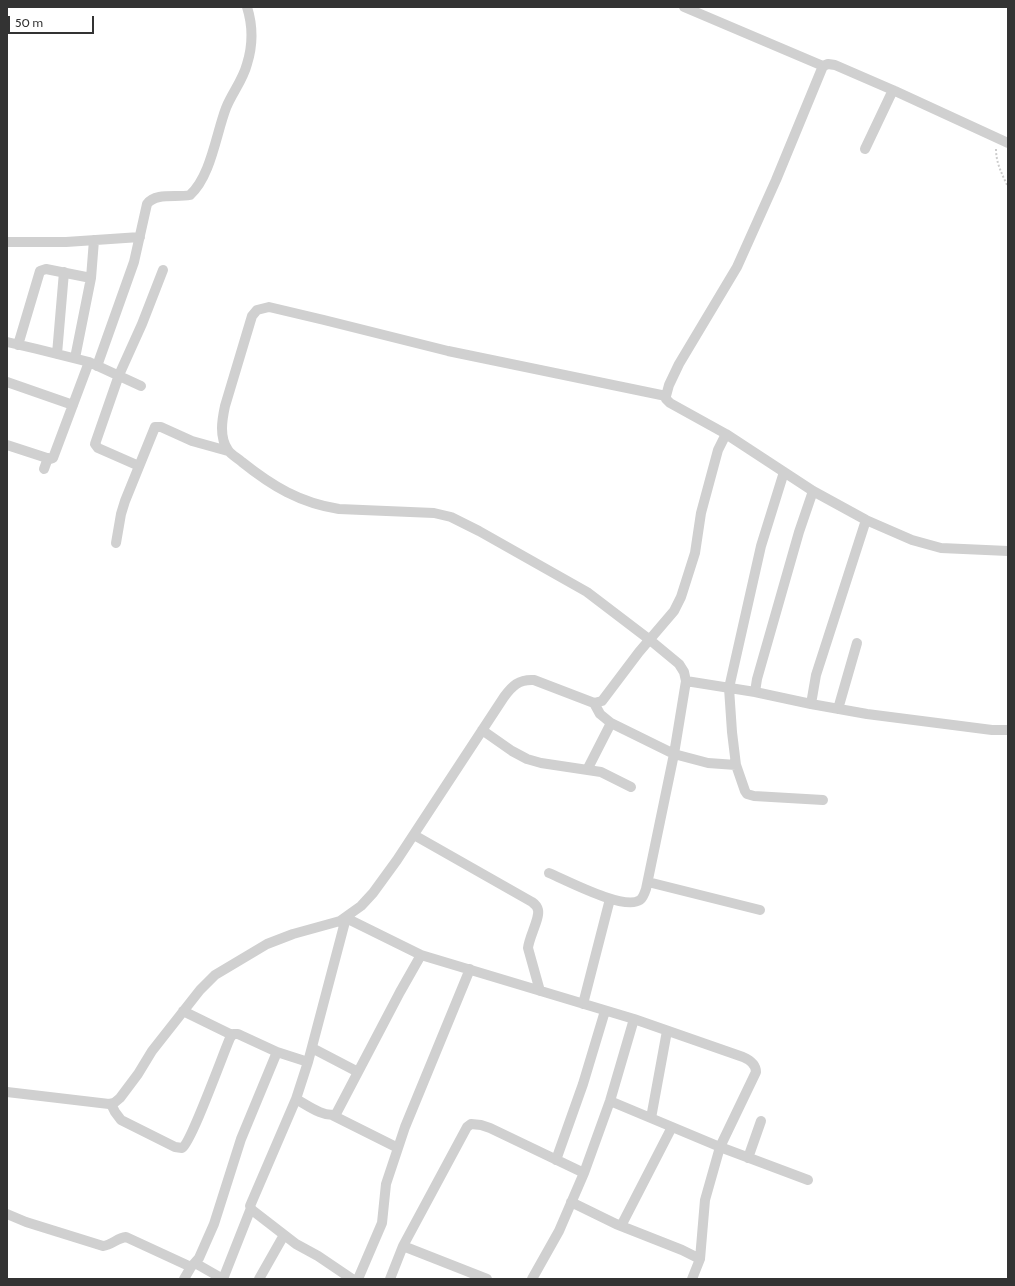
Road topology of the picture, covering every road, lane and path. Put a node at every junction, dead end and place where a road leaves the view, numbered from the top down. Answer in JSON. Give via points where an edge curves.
{"nodes":[{"id":1,"x":247,"y":7,"type":"edge"},
{"id":2,"x":684,"y":7,"type":"edge"},
{"id":3,"x":824,"y":66,"type":"junction"},
{"id":4,"x":893,"y":90,"type":"junction"},
{"id":5,"x":997,"y":138,"type":"junction"},
{"id":6,"x":1008,"y":143,"type":"edge"},
{"id":7,"x":865,"y":149,"type":"dead end"},
{"id":8,"x":1008,"y":187,"type":"edge"},
{"id":9,"x":140,"y":237,"type":"junction"},
{"id":10,"x":94,"y":240,"type":"junction"},
{"id":11,"x":7,"y":242,"type":"edge"},
{"id":12,"x":163,"y":270,"type":"dead end"},
{"id":13,"x":64,"y":272,"type":"junction"},
{"id":14,"x":91,"y":278,"type":"junction"},
{"id":15,"x":7,"y":342,"type":"edge"},
{"id":16,"x":18,"y":345,"type":"junction"},
{"id":17,"x":57,"y":354,"type":"junction"},
{"id":18,"x":75,"y":358,"type":"junction"},
{"id":19,"x":93,"y":364,"type":"junction"},
{"id":20,"x":119,"y":375,"type":"junction"},
{"id":21,"x":7,"y":382,"type":"edge"},
{"id":22,"x":141,"y":386,"type":"dead end"},
{"id":23,"x":666,"y":396,"type":"junction"},
{"id":24,"x":73,"y":405,"type":"junction"},
{"id":25,"x":726,"y":434,"type":"junction"},
{"id":26,"x":7,"y":445,"type":"edge"},
{"id":27,"x":228,"y":451,"type":"junction"},
{"id":28,"x":48,"y":458,"type":"junction"},
{"id":29,"x":139,"y":466,"type":"junction"},
{"id":30,"x":44,"y":469,"type":"dead end"},
{"id":31,"x":784,"y":472,"type":"junction"},
{"id":32,"x":813,"y":491,"type":"junction"},
{"id":33,"x":866,"y":520,"type":"junction"},
{"id":34,"x":116,"y":543,"type":"dead end"},
{"id":35,"x":1008,"y":551,"type":"edge"},
{"id":36,"x":650,"y":640,"type":"junction"},
{"id":37,"x":857,"y":643,"type":"dead end"},
{"id":38,"x":686,"y":681,"type":"junction"},
{"id":39,"x":729,"y":688,"type":"junction"},
{"id":40,"x":755,"y":692,"type":"junction"},
{"id":41,"x":594,"y":703,"type":"junction"},
{"id":42,"x":811,"y":704,"type":"junction"},
{"id":43,"x":838,"y":709,"type":"junction"},
{"id":44,"x":611,"y":723,"type":"junction"},
{"id":45,"x":482,"y":730,"type":"junction"},
{"id":46,"x":1008,"y":730,"type":"edge"},
{"id":47,"x":674,"y":754,"type":"junction"},
{"id":48,"x":736,"y":765,"type":"junction"},
{"id":49,"x":587,"y":770,"type":"junction"},
{"id":50,"x":631,"y":787,"type":"dead end"},
{"id":51,"x":823,"y":800,"type":"dead end"},
{"id":52,"x":414,"y":835,"type":"junction"},
{"id":53,"x":549,"y":873,"type":"dead end"},
{"id":54,"x":648,"y":882,"type":"junction"},
{"id":55,"x":610,"y":899,"type":"junction"},
{"id":56,"x":760,"y":910,"type":"dead end"},
{"id":57,"x":346,"y":918,"type":"junction"},
{"id":58,"x":421,"y":955,"type":"junction"},
{"id":59,"x":470,"y":970,"type":"junction"},
{"id":60,"x":540,"y":991,"type":"junction"},
{"id":61,"x":583,"y":1004,"type":"junction"},
{"id":62,"x":184,"y":1011,"type":"junction"},
{"id":63,"x":605,"y":1011,"type":"junction"},
{"id":64,"x":634,"y":1019,"type":"junction"},
{"id":65,"x":667,"y":1031,"type":"junction"},
{"id":66,"x":232,"y":1035,"type":"junction"},
{"id":67,"x":312,"y":1048,"type":"junction"},
{"id":68,"x":276,"y":1052,"type":"junction"},
{"id":69,"x":308,"y":1062,"type":"junction"},
{"id":70,"x":358,"y":1072,"type":"junction"},
{"id":71,"x":7,"y":1092,"type":"edge"},
{"id":72,"x":296,"y":1099,"type":"junction"},
{"id":73,"x":610,"y":1101,"type":"junction"},
{"id":74,"x":112,"y":1104,"type":"junction"},
{"id":75,"x":332,"y":1115,"type":"junction"},
{"id":76,"x":652,"y":1118,"type":"junction"},
{"id":77,"x":761,"y":1121,"type":"dead end"},
{"id":78,"x":672,"y":1127,"type":"junction"},
{"id":79,"x":720,"y":1147,"type":"junction"},
{"id":80,"x":398,"y":1148,"type":"junction"},
{"id":81,"x":748,"y":1158,"type":"junction"},
{"id":82,"x":556,"y":1160,"type":"junction"},
{"id":83,"x":584,"y":1174,"type":"junction"},
{"id":84,"x":808,"y":1180,"type":"dead end"},
{"id":85,"x":571,"y":1202,"type":"junction"},
{"id":86,"x":251,"y":1208,"type":"junction"},
{"id":87,"x":7,"y":1214,"type":"edge"},
{"id":88,"x":621,"y":1226,"type":"junction"},
{"id":89,"x":284,"y":1234,"type":"junction"},
{"id":90,"x":403,"y":1246,"type":"junction"},
{"id":91,"x":700,"y":1259,"type":"junction"},
{"id":92,"x":193,"y":1265,"type":"junction"},
{"id":93,"x":184,"y":1279,"type":"edge"},
{"id":94,"x":223,"y":1279,"type":"edge"},
{"id":95,"x":259,"y":1279,"type":"edge"},
{"id":96,"x":352,"y":1279,"type":"edge"},
{"id":97,"x":358,"y":1279,"type":"edge"},
{"id":98,"x":390,"y":1279,"type":"edge"},
{"id":99,"x":487,"y":1279,"type":"edge"},
{"id":100,"x":532,"y":1279,"type":"edge"},
{"id":101,"x":692,"y":1279,"type":"edge"}],
"edges":[{"from":1,"to":9,"type":"street","via":[[252,36],[247,64],[226,108],[205,173],[190,196],[157,197],[148,202]]},
{"from":2,"to":3,"type":"street"},
{"from":3,"to":4,"type":"street","via":[[835,65]]},
{"from":3,"to":23,"type":"street","via":[[737,267],[679,364]]},
{"from":4,"to":5,"type":"street"},
{"from":4,"to":7,"type":"street"},
{"from":5,"to":6,"type":"street"},
{"from":5,"to":8,"type":"path","via":[[998,165]]},
{"from":9,"to":10,"type":"street"},
{"from":9,"to":19,"type":"street","via":[[134,262]]},
{"from":10,"to":11,"type":"street"},
{"from":10,"to":14,"type":"street"},
{"from":12,"to":20,"type":"street"},
{"from":13,"to":14,"type":"street"},
{"from":13,"to":16,"type":"street","via":[[46,269],[39,271]]},
{"from":13,"to":17,"type":"street"},
{"from":14,"to":18,"type":"street"},
{"from":15,"to":16,"type":"street"},
{"from":16,"to":17,"type":"street"},
{"from":17,"to":18,"type":"street"},
{"from":18,"to":19,"type":"street"},
{"from":19,"to":20,"type":"street"},
{"from":19,"to":24,"type":"street"},
{"from":20,"to":22,"type":"street"},
{"from":20,"to":29,"type":"street","via":[[95,444],[98,448]]},
{"from":21,"to":24,"type":"street"},
{"from":23,"to":25,"type":"street","via":[[670,403]]},
{"from":23,"to":27,"type":"street","via":[[448,351],[269,308],[253,313],[225,406],[222,432]]},
{"from":24,"to":28,"type":"street","via":[[55,455]]},
{"from":25,"to":31,"type":"street"},
{"from":25,"to":36,"type":"street","via":[[718,450],[701,513],[695,554],[682,597]]},
{"from":26,"to":28,"type":"street"},
{"from":27,"to":29,"type":"street","via":[[192,441],[158,426]]},
{"from":27,"to":36,"type":"street","via":[[278,487],[324,507],[434,513],[451,517],[587,592]]},
{"from":28,"to":30,"type":"street"},
{"from":29,"to":34,"type":"street","via":[[121,514]]},
{"from":31,"to":32,"type":"street"},
{"from":31,"to":39,"type":"street","via":[[761,546]]},
{"from":32,"to":33,"type":"street"},
{"from":32,"to":40,"type":"street","via":[[799,532]]},
{"from":33,"to":35,"type":"street","via":[[912,540],[941,548]]},
{"from":33,"to":42,"type":"street","via":[[816,675]]},
{"from":36,"to":38,"type":"street","via":[[679,664]]},
{"from":36,"to":41,"type":"street","via":[[604,699]]},
{"from":37,"to":43,"type":"street"},
{"from":38,"to":39,"type":"street"},
{"from":38,"to":47,"type":"street"},
{"from":39,"to":40,"type":"street"},
{"from":39,"to":48,"type":"street"},
{"from":40,"to":42,"type":"street"},
{"from":41,"to":44,"type":"street","via":[[600,714]]},
{"from":41,"to":45,"type":"street","via":[[534,680],[518,682],[508,690]]},
{"from":42,"to":43,"type":"street"},
{"from":43,"to":46,"type":"street"},
{"from":44,"to":47,"type":"street"},
{"from":44,"to":49,"type":"street"},
{"from":45,"to":49,"type":"street","via":[[527,759]]},
{"from":45,"to":52,"type":"street"},
{"from":47,"to":48,"type":"street","via":[[708,763]]},
{"from":47,"to":54,"type":"street"},
{"from":48,"to":51,"type":"street","via":[[747,794]]},
{"from":49,"to":50,"type":"street","via":[[606,773]]},
{"from":52,"to":57,"type":"street","via":[[368,899]]},
{"from":52,"to":60,"type":"street","via":[[537,907],[538,915],[528,948]]},
{"from":53,"to":55,"type":"street"},
{"from":54,"to":55,"type":"street","via":[[639,900],[627,902]]},
{"from":54,"to":56,"type":"street"},
{"from":55,"to":61,"type":"street"},
{"from":57,"to":58,"type":"street"},
{"from":57,"to":62,"type":"street","via":[[267,944],[215,975]]},
{"from":57,"to":67,"type":"street"},
{"from":58,"to":59,"type":"street"},
{"from":58,"to":70,"type":"street"},
{"from":59,"to":60,"type":"street"},
{"from":59,"to":80,"type":"street"},
{"from":60,"to":61,"type":"street"},
{"from":61,"to":63,"type":"street"},
{"from":62,"to":66,"type":"street"},
{"from":62,"to":74,"type":"street","via":[[152,1051],[124,1094]]},
{"from":63,"to":64,"type":"street"},
{"from":63,"to":82,"type":"street"},
{"from":64,"to":65,"type":"street"},
{"from":64,"to":73,"type":"street"},
{"from":65,"to":76,"type":"street"},
{"from":65,"to":79,"type":"street","via":[[743,1057],[751,1061],[756,1068]]},
{"from":66,"to":68,"type":"street","via":[[238,1034]]},
{"from":66,"to":74,"type":"street","via":[[184,1148],[175,1147],[121,1120]]},
{"from":67,"to":69,"type":"street"},
{"from":67,"to":70,"type":"street"},
{"from":68,"to":69,"type":"street"},
{"from":68,"to":92,"type":"street","via":[[241,1139],[214,1224],[202,1252]]},
{"from":69,"to":72,"type":"street"},
{"from":70,"to":75,"type":"street","via":[[336,1114]]},
{"from":71,"to":74,"type":"street"},
{"from":72,"to":75,"type":"street","via":[[322,1113]]},
{"from":72,"to":86,"type":"street","via":[[250,1203]]},
{"from":73,"to":76,"type":"street"},
{"from":73,"to":83,"type":"street"},
{"from":75,"to":80,"type":"street"},
{"from":76,"to":78,"type":"street"},
{"from":77,"to":81,"type":"street"},
{"from":78,"to":79,"type":"street"},
{"from":78,"to":88,"type":"street"},
{"from":79,"to":81,"type":"street"},
{"from":79,"to":91,"type":"street","via":[[705,1200]]},
{"from":80,"to":97,"type":"street","via":[[386,1184],[382,1222]]},
{"from":81,"to":84,"type":"street"},
{"from":82,"to":83,"type":"street"},
{"from":82,"to":90,"type":"street","via":[[490,1128],[471,1124]]},
{"from":83,"to":85,"type":"street"},
{"from":85,"to":88,"type":"street"},
{"from":85,"to":100,"type":"street","via":[[559,1231]]},
{"from":86,"to":89,"type":"street"},
{"from":86,"to":94,"type":"street"},
{"from":87,"to":92,"type":"street","via":[[103,1246],[126,1237]]},
{"from":88,"to":91,"type":"street"},
{"from":89,"to":95,"type":"street"},
{"from":89,"to":96,"type":"street"},
{"from":90,"to":98,"type":"street"},
{"from":90,"to":99,"type":"street"},
{"from":91,"to":101,"type":"street"},
{"from":92,"to":93,"type":"street"},
{"from":92,"to":94,"type":"street"}]}
